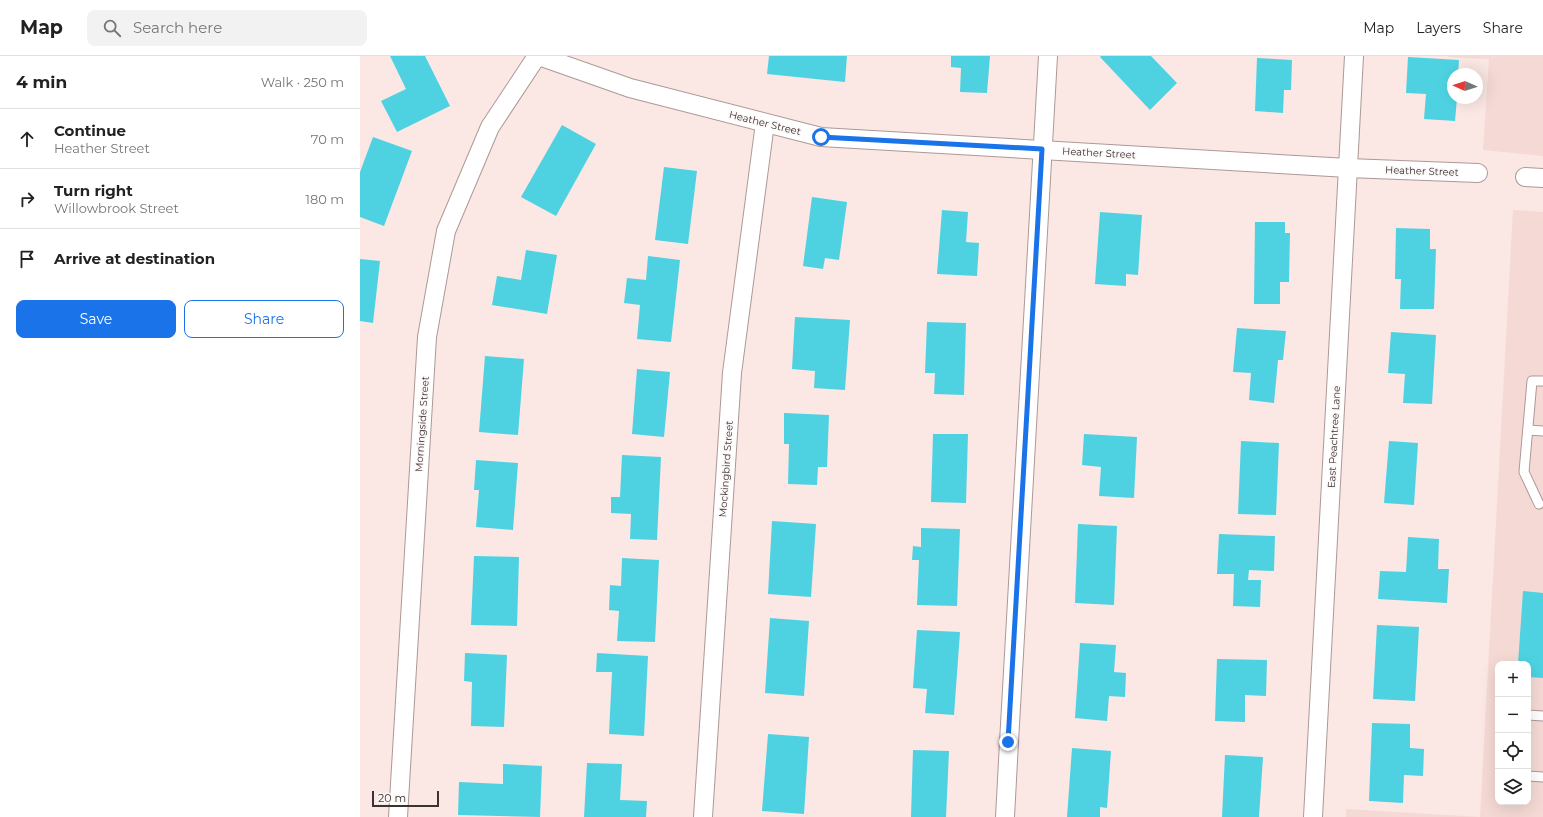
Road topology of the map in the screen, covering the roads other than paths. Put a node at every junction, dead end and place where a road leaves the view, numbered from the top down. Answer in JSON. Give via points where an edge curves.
{"nodes":[{"id":1,"x":538,"y":56,"type":"edge"},
{"id":2,"x":1048,"y":56,"type":"edge"},
{"id":3,"x":1354,"y":56,"type":"edge"},
{"id":4,"x":765,"y":123,"type":"junction"},
{"id":5,"x":1042,"y":149,"type":"junction"},
{"id":6,"x":1348,"y":168,"type":"junction"},
{"id":7,"x":1478,"y":174,"type":"dead end"},
{"id":8,"x":1543,"y":381,"type":"edge"},
{"id":9,"x":1528,"y":430,"type":"junction"},
{"id":10,"x":1543,"y":431,"type":"edge"},
{"id":11,"x":1539,"y":504,"type":"dead end"},
{"id":12,"x":1531,"y":715,"type":"edge"},
{"id":13,"x":1543,"y":716,"type":"edge"},
{"id":14,"x":1531,"y":776,"type":"edge"},
{"id":15,"x":1543,"y":777,"type":"edge"},
{"id":16,"x":398,"y":817,"type":"edge"},
{"id":17,"x":703,"y":817,"type":"edge"},
{"id":18,"x":1006,"y":817,"type":"edge"},
{"id":19,"x":1313,"y":817,"type":"edge"}],
"edges":[{"from":1,"to":4,"type":"street","name":"Heather Street","via":[[630,88]]},
{"from":1,"to":16,"type":"street","name":"Morningside Street","via":[[490,127],[446,231],[428,337]]},
{"from":2,"to":5,"type":"street"},
{"from":3,"to":6,"type":"street","name":"East Peachtree Lane"},
{"from":4,"to":5,"type":"street","name":"Heather Street","via":[[821,137]]},
{"from":4,"to":17,"type":"street","name":"Mockingbird Street","via":[[732,373]]},
{"from":5,"to":6,"type":"street","name":"Heather Street"},
{"from":5,"to":18,"type":"street","via":[[1008,742]]},
{"from":6,"to":7,"type":"street","name":"Heather Street"},
{"from":6,"to":19,"type":"street","name":"East Peachtree Lane"},
{"from":8,"to":9,"type":"lane","via":[[1532,381]]},
{"from":9,"to":10,"type":"lane"},
{"from":9,"to":11,"type":"lane","via":[[1524,472]]},
{"from":12,"to":13,"type":"lane"},
{"from":14,"to":15,"type":"lane"}]}
